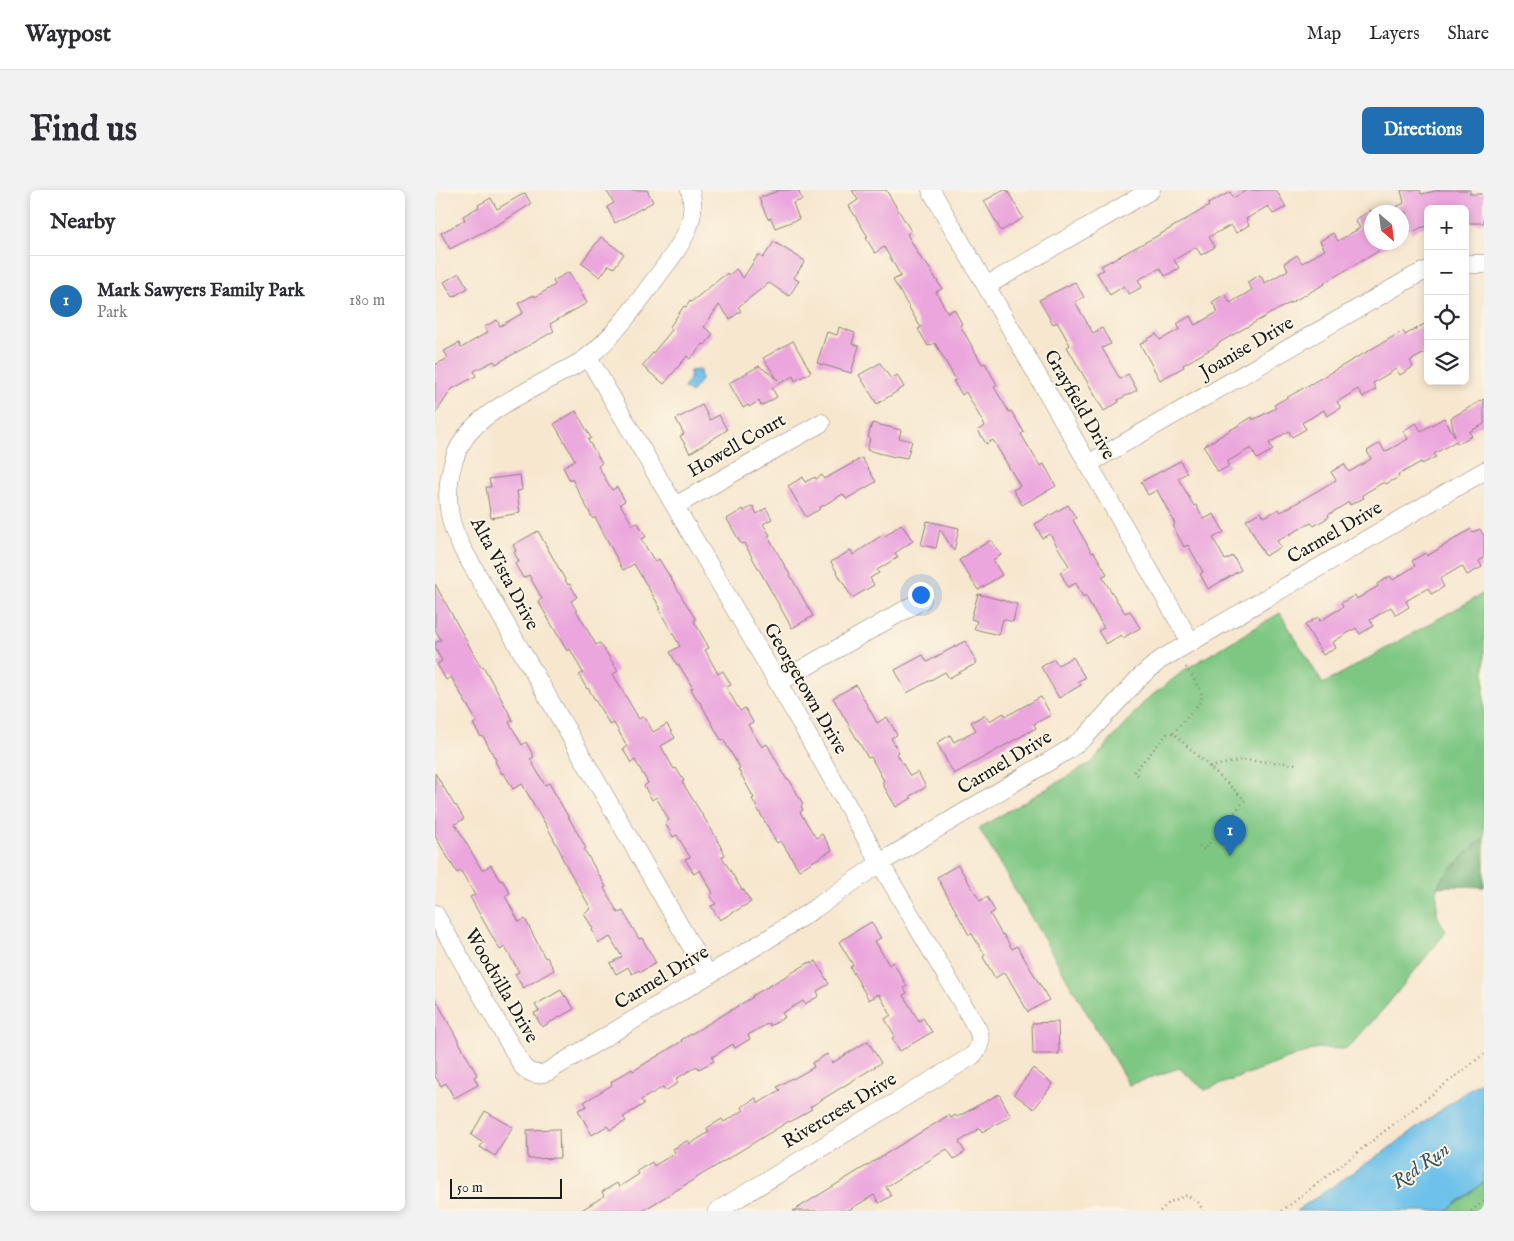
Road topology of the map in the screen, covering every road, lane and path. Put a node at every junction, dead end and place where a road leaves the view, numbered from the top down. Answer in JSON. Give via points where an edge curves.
{"nodes":[{"id":1,"x":689,"y":190,"type":"edge"},
{"id":2,"x":931,"y":190,"type":"edge"},
{"id":3,"x":1151,"y":190,"type":"edge"},
{"id":4,"x":1469,"y":264,"type":"edge"},
{"id":5,"x":1484,"y":264,"type":"edge"},
{"id":6,"x":1424,"y":272,"type":"edge"},
{"id":7,"x":986,"y":286,"type":"junction"},
{"id":8,"x":588,"y":357,"type":"junction"},
{"id":9,"x":821,"y":423,"type":"dead end"},
{"id":10,"x":1088,"y":464,"type":"junction"},
{"id":11,"x":1484,"y":471,"type":"edge"},
{"id":12,"x":675,"y":506,"type":"junction"},
{"id":13,"x":922,"y":600,"type":"dead end"},
{"id":14,"x":1190,"y":641,"type":"junction"},
{"id":15,"x":1182,"y":660,"type":"dead end"},
{"id":16,"x":778,"y":683,"type":"junction"},
{"id":17,"x":1173,"y":733,"type":"junction"},
{"id":18,"x":1298,"y":764,"type":"dead end"},
{"id":19,"x":1210,"y":767,"type":"junction"},
{"id":20,"x":1138,"y":775,"type":"dead end"},
{"id":21,"x":1196,"y":843,"type":"dead end"},
{"id":22,"x":880,"y":863,"type":"junction"},
{"id":23,"x":435,"y":914,"type":"edge"},
{"id":24,"x":708,"y":975,"type":"junction"},
{"id":25,"x":980,"y":1044,"type":"joint"},
{"id":26,"x":1484,"y":1054,"type":"edge"},
{"id":27,"x":535,"y":1075,"type":"joint"},
{"id":28,"x":1484,"y":1201,"type":"edge"},
{"id":29,"x":717,"y":1211,"type":"edge"},
{"id":30,"x":1160,"y":1211,"type":"edge"},
{"id":31,"x":1203,"y":1211,"type":"edge"},
{"id":32,"x":1282,"y":1211,"type":"edge"},
{"id":33,"x":1471,"y":1211,"type":"edge"}],
"edges":[{"from":1,"to":8,"type":"street","name":"Alta Vista Drive","via":[[691,216],[686,235],[618,326]]},
{"from":2,"to":7,"type":"street","name":"Grayfield Drive"},
{"from":3,"to":7,"type":"street"},
{"from":4,"to":5,"type":"street"},
{"from":6,"to":10,"type":"street","name":"Joanise Drive"},
{"from":7,"to":10,"type":"street","name":"Grayfield Drive"},
{"from":8,"to":12,"type":"street","name":"Georgetown Drive"},
{"from":8,"to":24,"type":"street","name":"Alta Vista Drive","via":[[472,428],[455,455],[449,480],[452,523],[462,548]]},
{"from":9,"to":12,"type":"street","name":"Howell Court"},
{"from":10,"to":14,"type":"street","name":"Grayfield Drive"},
{"from":11,"to":14,"type":"street","name":"Carmel Drive"},
{"from":12,"to":16,"type":"street","name":"Georgetown Drive"},
{"from":13,"to":16,"type":"street"},
{"from":14,"to":22,"type":"street","name":"Carmel Drive","via":[[1160,660],[1085,737],[1068,750]]},
{"from":15,"to":17,"type":"path","via":[[1202,696]]},
{"from":16,"to":22,"type":"street","name":"Georgetown Drive"},
{"from":17,"to":19,"type":"path"},
{"from":17,"to":20,"type":"path","via":[[1167,734],[1134,772]]},
{"from":18,"to":19,"type":"path","via":[[1242,760]]},
{"from":19,"to":21,"type":"path","via":[[1245,800],[1204,850]]},
{"from":22,"to":24,"type":"street","name":"Carmel Drive","via":[[815,909]]},
{"from":22,"to":25,"type":"street","name":"Georgetown Drive","via":[[978,1030]]},
{"from":23,"to":27,"type":"street","name":"Woodvilla Drive","via":[[523,1067]]},
{"from":24,"to":27,"type":"street","name":"Carmel Drive","via":[[547,1072]]},
{"from":25,"to":29,"type":"street","name":"Rivercrest Drive","via":[[971,1056]]},
{"from":26,"to":32,"type":"path"},
{"from":28,"to":33,"type":"path"},
{"from":30,"to":31,"type":"path","via":[[1170,1202],[1187,1195],[1198,1202]]}]}
